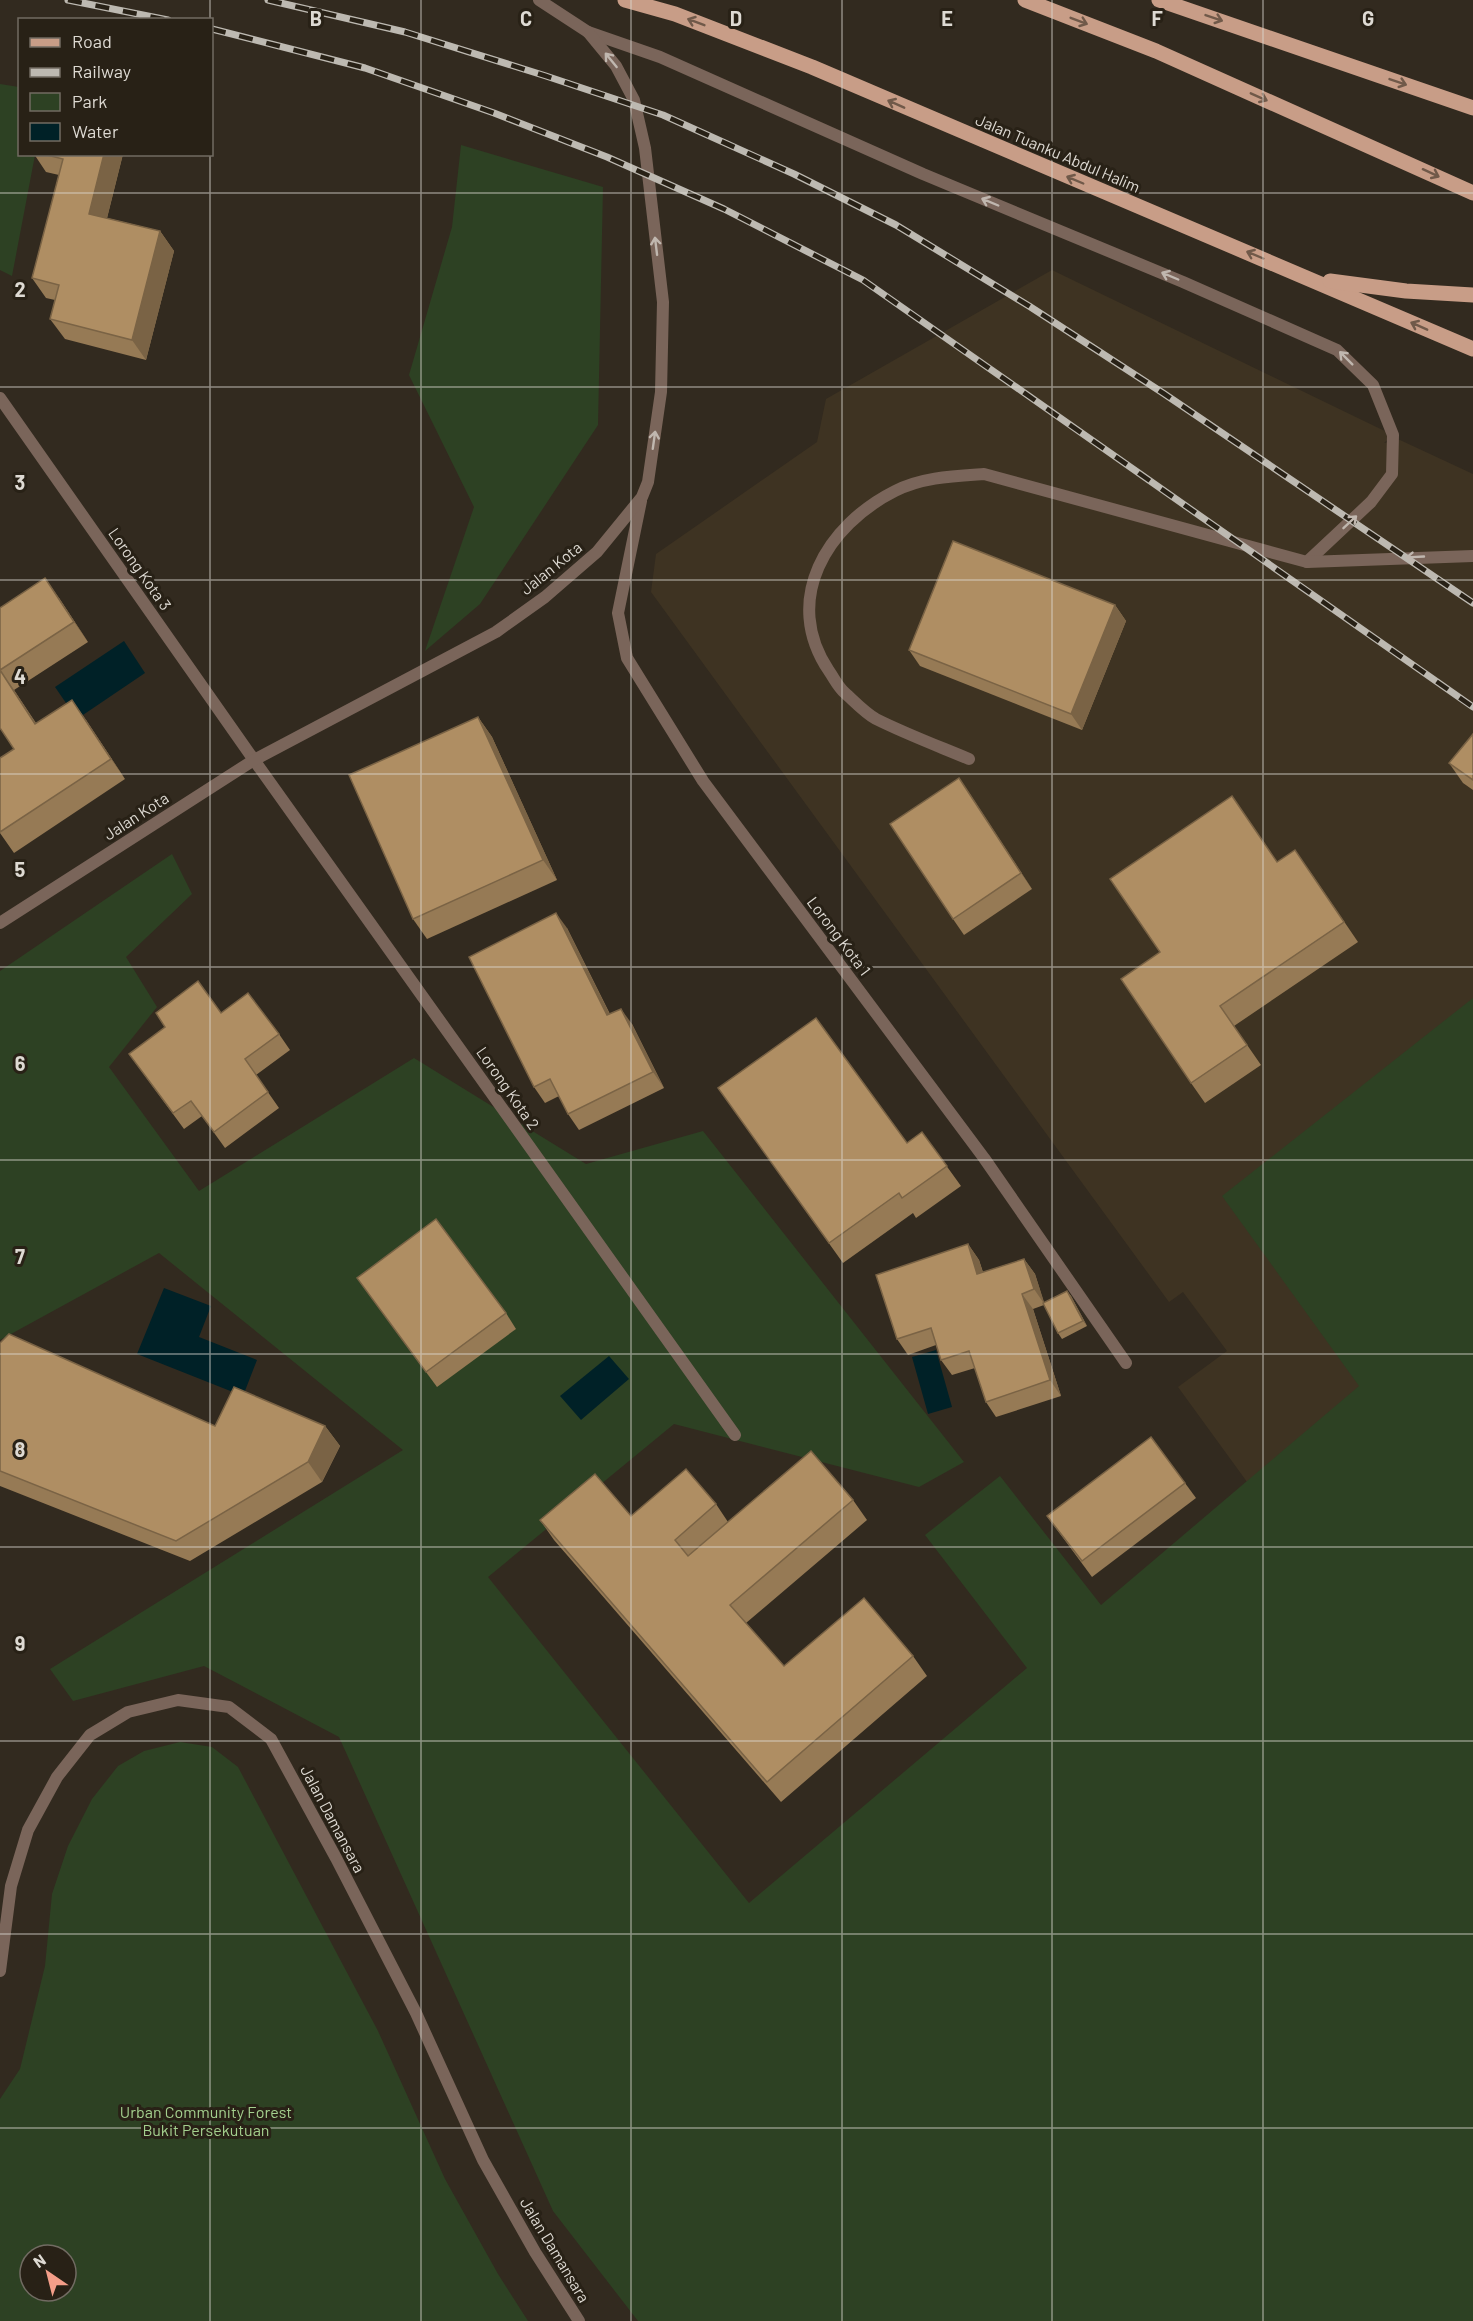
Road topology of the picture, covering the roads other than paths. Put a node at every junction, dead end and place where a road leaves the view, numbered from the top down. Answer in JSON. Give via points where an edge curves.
{"nodes":[{"id":1,"x":539,"y":0,"type":"edge"},
{"id":2,"x":626,"y":0,"type":"edge"},
{"id":3,"x":1025,"y":0,"type":"edge"},
{"id":4,"x":1159,"y":0,"type":"edge"},
{"id":5,"x":588,"y":32,"type":"junction"},
{"id":6,"x":1473,"y":108,"type":"edge"},
{"id":7,"x":1473,"y":193,"type":"edge"},
{"id":8,"x":1309,"y":278,"type":"junction"},
{"id":9,"x":1473,"y":295,"type":"edge"},
{"id":10,"x":1473,"y":349,"type":"edge"},
{"id":11,"x":0,"y":398,"type":"edge"},
{"id":12,"x":642,"y":497,"type":"junction"},
{"id":13,"x":1473,"y":556,"type":"edge"},
{"id":14,"x":1307,"y":562,"type":"junction"},
{"id":15,"x":969,"y":759,"type":"dead end"},
{"id":16,"x":254,"y":760,"type":"junction"},
{"id":17,"x":0,"y":923,"type":"edge"},
{"id":18,"x":1126,"y":1363,"type":"dead end"},
{"id":19,"x":735,"y":1434,"type":"dead end"},
{"id":20,"x":0,"y":1971,"type":"edge"},
{"id":21,"x":579,"y":2321,"type":"edge"}],
"edges":[{"from":1,"to":5,"type":"street","name":"Jalan Kota"},
{"from":8,"to":2,"type":"main road","name":"Jalan Tuanku Abdul Halim","one_way":true,"via":[[812,67],[675,14]]},
{"from":3,"to":7,"type":"main road","one_way":true,"via":[[1156,51]]},
{"from":4,"to":6,"type":"main road","one_way":true},
{"from":12,"to":5,"type":"street","name":"Jalan Kota","one_way":true,"via":[[648,482],[661,392],[663,302],[645,148],[634,100],[616,66]]},
{"from":14,"to":5,"type":"street","one_way":true,"via":[[1371,502],[1392,474],[1394,435],[1373,385],[1337,350],[660,57]]},
{"from":8,"to":9,"type":"main road"},
{"from":10,"to":8,"type":"main road","name":"Jalan Tuanku Abdul Halim","one_way":true},
{"from":11,"to":16,"type":"street","name":"Lorong Kota 3"},
{"from":12,"to":16,"type":"street","name":"Jalan Kota","via":[[597,552],[496,632]]},
{"from":12,"to":18,"type":"street","name":"Lorong Kota 1","via":[[618,613],[627,658],[703,781],[984,1158]]},
{"from":13,"to":14,"type":"street","one_way":true},
{"from":14,"to":15,"type":"street","via":[[984,474],[936,478],[896,490],[861,511],[832,542],[810,584],[809,624],[819,657],[858,705],[874,718]]},
{"from":16,"to":17,"type":"street","name":"Jalan Kota"},
{"from":16,"to":19,"type":"street","name":"Lorong Kota 2"},
{"from":20,"to":21,"type":"street","name":"Jalan Damansara","via":[[11,1886],[28,1830],[57,1777],[90,1734],[128,1712],[178,1700],[229,1707],[271,1739],[416,2013],[483,2160]]}]}
